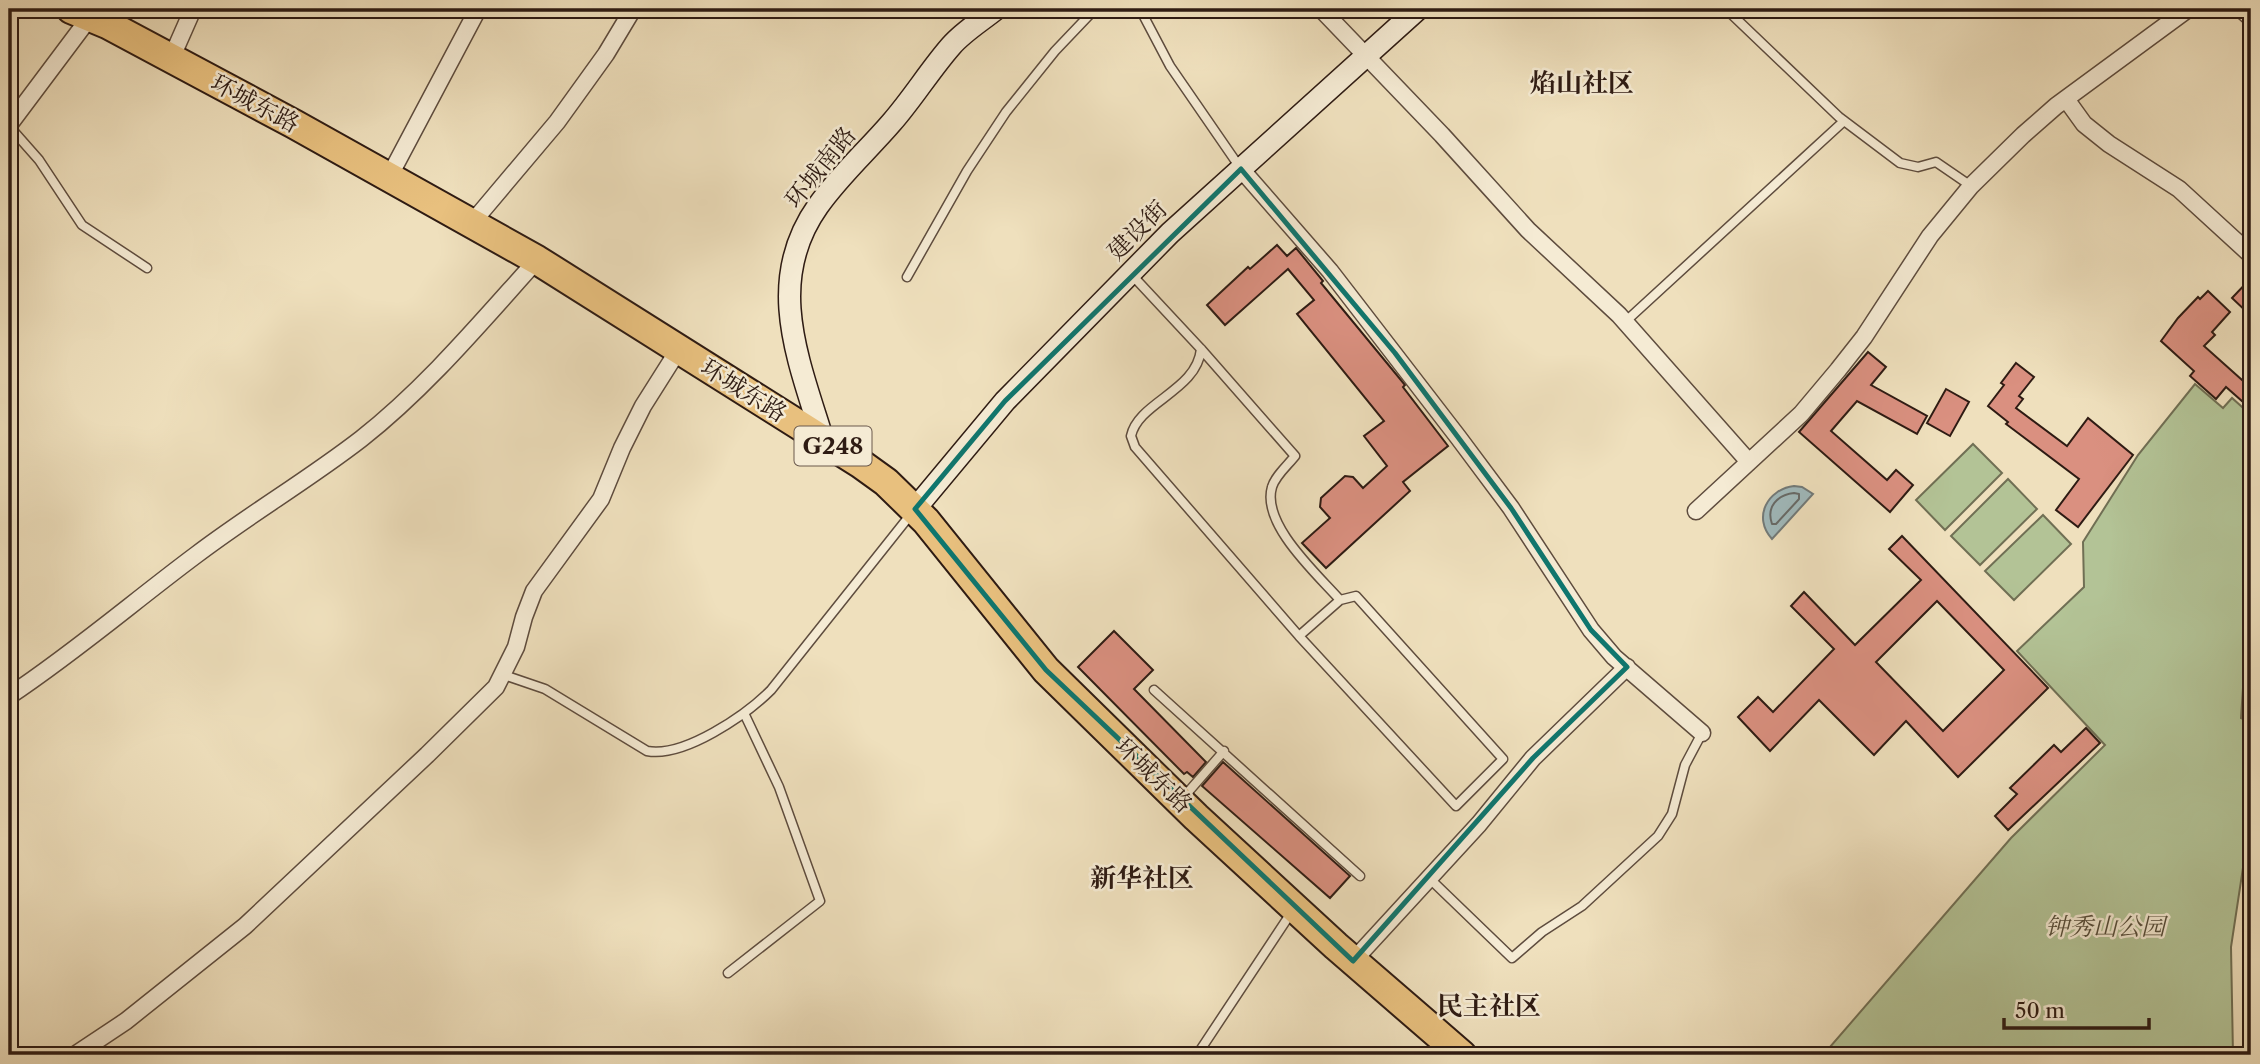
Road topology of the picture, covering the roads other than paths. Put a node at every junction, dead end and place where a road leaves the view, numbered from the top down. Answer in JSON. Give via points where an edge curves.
{"nodes":[{"id":1,"x":193,"y":9,"type":"edge"},
{"id":2,"x":478,"y":9,"type":"edge"},
{"id":3,"x":633,"y":9,"type":"edge"},
{"id":4,"x":996,"y":9,"type":"edge"},
{"id":5,"x":1096,"y":9,"type":"edge"},
{"id":6,"x":1140,"y":9,"type":"edge"},
{"id":7,"x":1321,"y":9,"type":"edge"},
{"id":8,"x":1418,"y":9,"type":"edge"},
{"id":9,"x":1726,"y":9,"type":"edge"},
{"id":10,"x":2188,"y":9,"type":"edge"},
{"id":11,"x":2241,"y":9,"type":"edge"},
{"id":12,"x":81,"y":13,"type":"edge"},
{"id":13,"x":2251,"y":18,"type":"edge"},
{"id":14,"x":1367,"y":55,"type":"junction"},
{"id":15,"x":171,"y":59,"type":"junction"},
{"id":16,"x":2066,"y":99,"type":"junction"},
{"id":17,"x":1844,"y":121,"type":"junction"},
{"id":18,"x":9,"y":126,"type":"edge"},
{"id":19,"x":1241,"y":169,"type":"junction"},
{"id":20,"x":389,"y":177,"type":"junction"},
{"id":21,"x":1972,"y":186,"type":"junction"},
{"id":22,"x":471,"y":223,"type":"junction"},
{"id":23,"x":2251,"y":255,"type":"edge"},
{"id":24,"x":537,"y":260,"type":"junction"},
{"id":25,"x":147,"y":268,"type":"dead end"},
{"id":26,"x":1130,"y":273,"type":"junction"},
{"id":27,"x":907,"y":277,"type":"dead end"},
{"id":28,"x":1625,"y":322,"type":"junction"},
{"id":29,"x":679,"y":349,"type":"junction"},
{"id":30,"x":1201,"y":349,"type":"junction"},
{"id":31,"x":823,"y":440,"type":"junction"},
{"id":32,"x":1749,"y":462,"type":"junction"},
{"id":33,"x":915,"y":509,"type":"junction"},
{"id":34,"x":1696,"y":511,"type":"dead end"},
{"id":35,"x":1340,"y":600,"type":"junction"},
{"id":36,"x":1299,"y":636,"type":"junction"},
{"id":37,"x":1627,"y":667,"type":"junction"},
{"id":38,"x":504,"y":675,"type":"junction"},
{"id":39,"x":1154,"y":690,"type":"dead end"},
{"id":40,"x":9,"y":696,"type":"edge"},
{"id":41,"x":744,"y":713,"type":"junction"},
{"id":42,"x":1702,"y":733,"type":"joint"},
{"id":43,"x":1224,"y":751,"type":"junction"},
{"id":44,"x":1180,"y":801,"type":"junction"},
{"id":45,"x":1360,"y":876,"type":"dead end"},
{"id":46,"x":1429,"y":878,"type":"junction"},
{"id":47,"x":1295,"y":908,"type":"junction"},
{"id":48,"x":1353,"y":961,"type":"junction"},
{"id":49,"x":728,"y":973,"type":"dead end"},
{"id":50,"x":75,"y":1055,"type":"edge"},
{"id":51,"x":1197,"y":1055,"type":"edge"},
{"id":52,"x":1462,"y":1055,"type":"edge"}],
"edges":[{"from":1,"to":15,"type":"street"},
{"from":2,"to":20,"type":"street"},
{"from":3,"to":22,"type":"street","via":[[557,122]]},
{"from":4,"to":31,"type":"street","name":"环城南路","via":[[952,45],[894,120],[818,205],[800,237],[789,278],[790,320]]},
{"from":5,"to":27,"type":"lane","via":[[1006,112]]},
{"from":6,"to":19,"type":"lane","via":[[1170,66]]},
{"from":7,"to":14,"type":"street"},
{"from":8,"to":14,"type":"street","name":"建设街"},
{"from":9,"to":17,"type":"lane"},
{"from":10,"to":16,"type":"street"},
{"from":11,"to":13,"type":"street"},
{"from":12,"to":15,"type":"highway","name":"环城东路","number":"G248"},
{"from":12,"to":18,"type":"street"},
{"from":14,"to":19,"type":"street","name":"建设街"},
{"from":14,"to":28,"type":"street","via":[[1504,205]]},
{"from":15,"to":20,"type":"highway","name":"环城东路","number":"G248"},
{"from":16,"to":21,"type":"street"},
{"from":16,"to":23,"type":"street","via":[[2084,124],[2179,189]]},
{"from":17,"to":21,"type":"lane","via":[[1900,163],[1918,167],[1936,162]]},
{"from":17,"to":28,"type":"lane"},
{"from":18,"to":25,"type":"lane","via":[[39,160],[82,225]]},
{"from":19,"to":26,"type":"street","name":"建设街"},
{"from":19,"to":37,"type":"street","via":[[1331,271],[1511,508],[1591,630]]},
{"from":20,"to":22,"type":"highway","name":"环城东路","number":"G248"},
{"from":21,"to":32,"type":"street","via":[[1930,236],[1839,370],[1801,414]]},
{"from":22,"to":24,"type":"highway","name":"环城东路","number":"G248"},
{"from":24,"to":29,"type":"highway","name":"环城东路","number":"G248"},
{"from":24,"to":40,"type":"street","via":[[432,376],[363,438],[230,529]]},
{"from":26,"to":30,"type":"lane"},
{"from":26,"to":33,"type":"street","name":"建设街","via":[[1005,401]]},
{"from":28,"to":32,"type":"street"},
{"from":29,"to":31,"type":"highway","name":"环城东路","number":"G248"},
{"from":29,"to":38,"type":"street","via":[[643,406],[601,499],[534,591]]},
{"from":30,"to":35,"type":"lane","via":[[1295,456],[1273,483],[1269,500],[1274,517]]},
{"from":30,"to":36,"type":"lane","via":[[1191,375],[1136,424],[1132,443]]},
{"from":31,"to":33,"type":"highway","name":"环城东路","number":"G248","via":[[886,482]]},
{"from":32,"to":34,"type":"street"},
{"from":33,"to":41,"type":"lane","via":[[771,690]]},
{"from":33,"to":44,"type":"highway","name":"环城东路","number":"G248","via":[[1046,670]]},
{"from":35,"to":36,"type":"lane"},
{"from":35,"to":36,"type":"lane","via":[[1356,596],[1503,759],[1456,806]]},
{"from":37,"to":42,"type":"street"},
{"from":37,"to":46,"type":"street","via":[[1533,758]]},
{"from":38,"to":41,"type":"lane","via":[[545,690],[647,751],[708,737]]},
{"from":38,"to":50,"type":"street","via":[[427,755],[245,926],[126,1021]]},
{"from":39,"to":43,"type":"lane"},
{"from":41,"to":49,"type":"lane","via":[[779,787],[820,901]]},
{"from":42,"to":46,"type":"lane","via":[[1685,765],[1672,814],[1658,836],[1582,906],[1512,958]]},
{"from":43,"to":44,"type":"lane"},
{"from":43,"to":45,"type":"lane"},
{"from":44,"to":47,"type":"highway","name":"环城东路","number":"G248"},
{"from":46,"to":48,"type":"street"},
{"from":47,"to":48,"type":"highway","name":"环城东路","number":"G248"},
{"from":47,"to":51,"type":"lane"},
{"from":48,"to":52,"type":"highway","name":"环城东路","number":"G248"}]}
